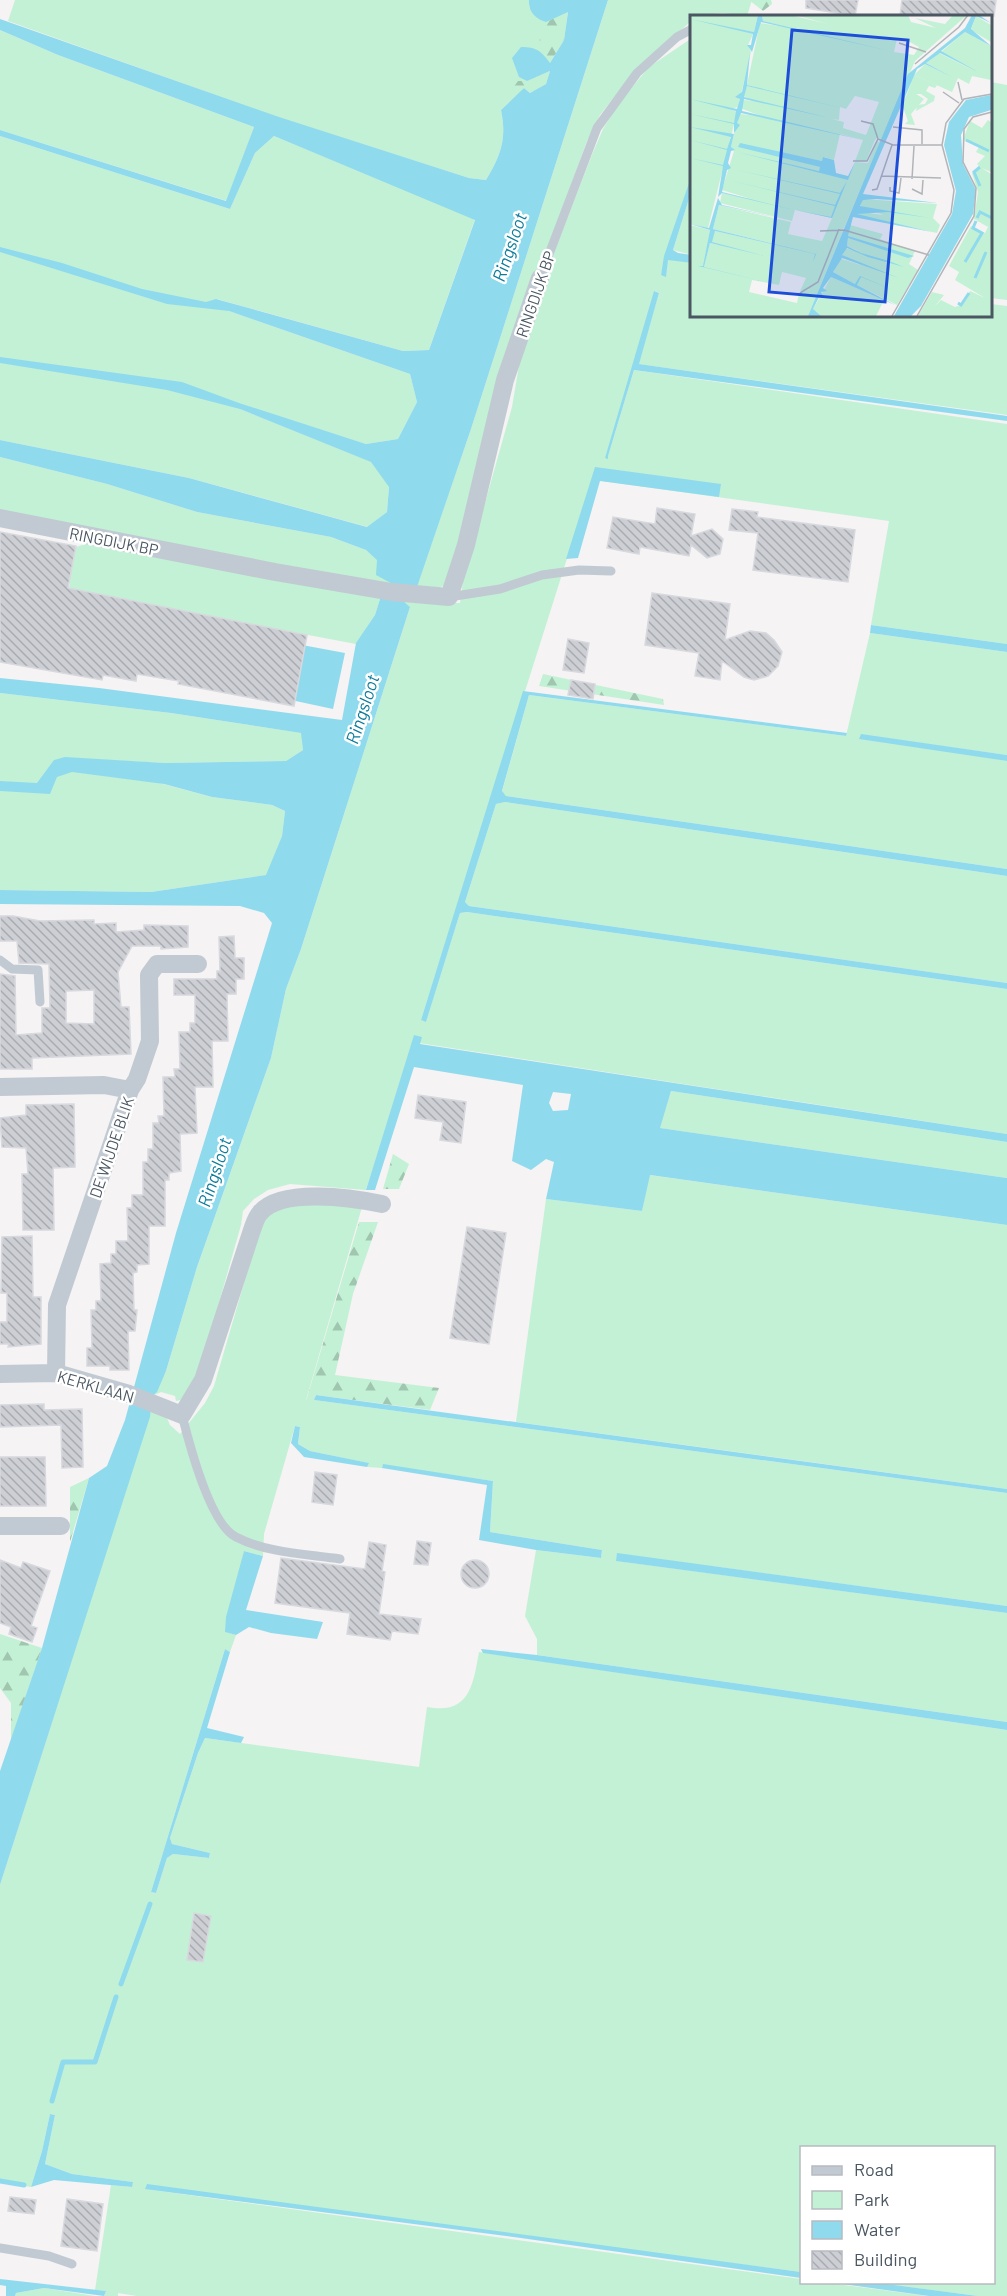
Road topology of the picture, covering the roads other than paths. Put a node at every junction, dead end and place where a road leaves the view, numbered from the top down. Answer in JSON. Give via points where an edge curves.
{"nodes":[{"id":1,"x":690,"y":30,"type":"edge"},
{"id":2,"x":540,"y":278,"type":"joint"},
{"id":3,"x":0,"y":518,"type":"edge"},
{"id":4,"x":611,"y":571,"type":"dead end"},
{"id":5,"x":449,"y":597,"type":"junction"},
{"id":6,"x":0,"y":960,"type":"edge"},
{"id":7,"x":198,"y":964,"type":"dead end"},
{"id":8,"x":40,"y":1002,"type":"dead end"},
{"id":9,"x":0,"y":1087,"type":"edge"},
{"id":10,"x":130,"y":1090,"type":"junction"},
{"id":11,"x":382,"y":1204,"type":"dead end"},
{"id":12,"x":56,"y":1373,"type":"junction"},
{"id":13,"x":0,"y":1374,"type":"edge"},
{"id":14,"x":182,"y":1415,"type":"junction"},
{"id":15,"x":0,"y":1526,"type":"edge"},
{"id":16,"x":61,"y":1526,"type":"dead end"},
{"id":17,"x":340,"y":1559,"type":"dead end"},
{"id":18,"x":0,"y":2248,"type":"edge"},
{"id":19,"x":72,"y":2264,"type":"dead end"}],
"edges":[{"from":1,"to":2,"type":"lane","name":"RINGDIJK BP","via":[[638,73],[597,128]]},
{"from":2,"to":5,"type":"street","name":"RINGDIJK BP","via":[[505,380],[466,545]]},
{"from":3,"to":5,"type":"street","name":"RINGDIJK BP","via":[[200,558],[399,593]]},
{"from":4,"to":5,"type":"lane","via":[[542,575]]},
{"from":6,"to":8,"type":"lane","via":[[12,969],[38,970]]},
{"from":7,"to":10,"type":"street","name":"DE WIJDE BLIK","via":[[157,963],[149,975],[150,1041]]},
{"from":9,"to":10,"type":"street","via":[[104,1085]]},
{"from":10,"to":12,"type":"street","name":"DE WIJDE BLIK","via":[[57,1305]]},
{"from":11,"to":14,"type":"street","via":[[309,1196],[282,1199],[260,1212],[203,1380]]},
{"from":12,"to":13,"type":"street","name":"KERKLAAN"},
{"from":12,"to":14,"type":"street","name":"KERKLAAN"},
{"from":14,"to":17,"type":"lane","via":[[197,1471],[217,1514],[233,1536],[260,1547]]},
{"from":15,"to":16,"type":"street"},
{"from":18,"to":19,"type":"lane"}]}
